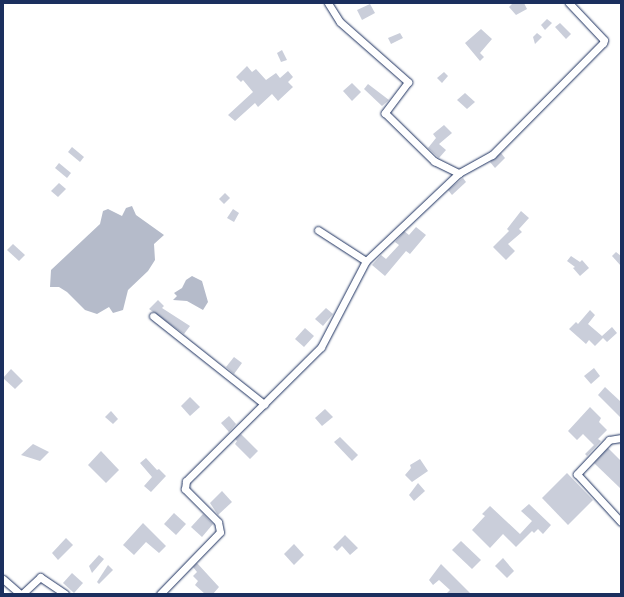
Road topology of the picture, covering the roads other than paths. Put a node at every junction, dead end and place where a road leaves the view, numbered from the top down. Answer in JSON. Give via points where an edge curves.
{"nodes":[{"id":1,"x":328,"y":3,"type":"edge"},
{"id":2,"x":569,"y":3,"type":"edge"},
{"id":3,"x":459,"y":173,"type":"junction"},
{"id":4,"x":318,"y":230,"type":"dead end"},
{"id":5,"x":366,"y":261,"type":"junction"},
{"id":6,"x":152,"y":316,"type":"dead end"},
{"id":7,"x":264,"y":404,"type":"junction"},
{"id":8,"x":621,"y":438,"type":"edge"},
{"id":9,"x":621,"y":522,"type":"edge"},
{"id":10,"x":3,"y":578,"type":"edge"},
{"id":11,"x":21,"y":594,"type":"edge"},
{"id":12,"x":65,"y":594,"type":"edge"},
{"id":13,"x":160,"y":594,"type":"edge"}],
"edges":[{"from":1,"to":3,"type":"street","via":[[340,22],[408,82],[385,113],[434,161]]},
{"from":2,"to":3,"type":"street","via":[[604,40],[603,43],[492,155]]},
{"from":3,"to":5,"type":"street"},
{"from":4,"to":5,"type":"street"},
{"from":5,"to":7,"type":"street","via":[[321,347]]},
{"from":6,"to":7,"type":"street"},
{"from":7,"to":13,"type":"street","via":[[186,481],[185,489],[218,522],[220,532]]},
{"from":8,"to":9,"type":"street","via":[[609,440],[577,474]]},
{"from":10,"to":11,"type":"street"},
{"from":11,"to":12,"type":"street","via":[[40,577]]}]}
